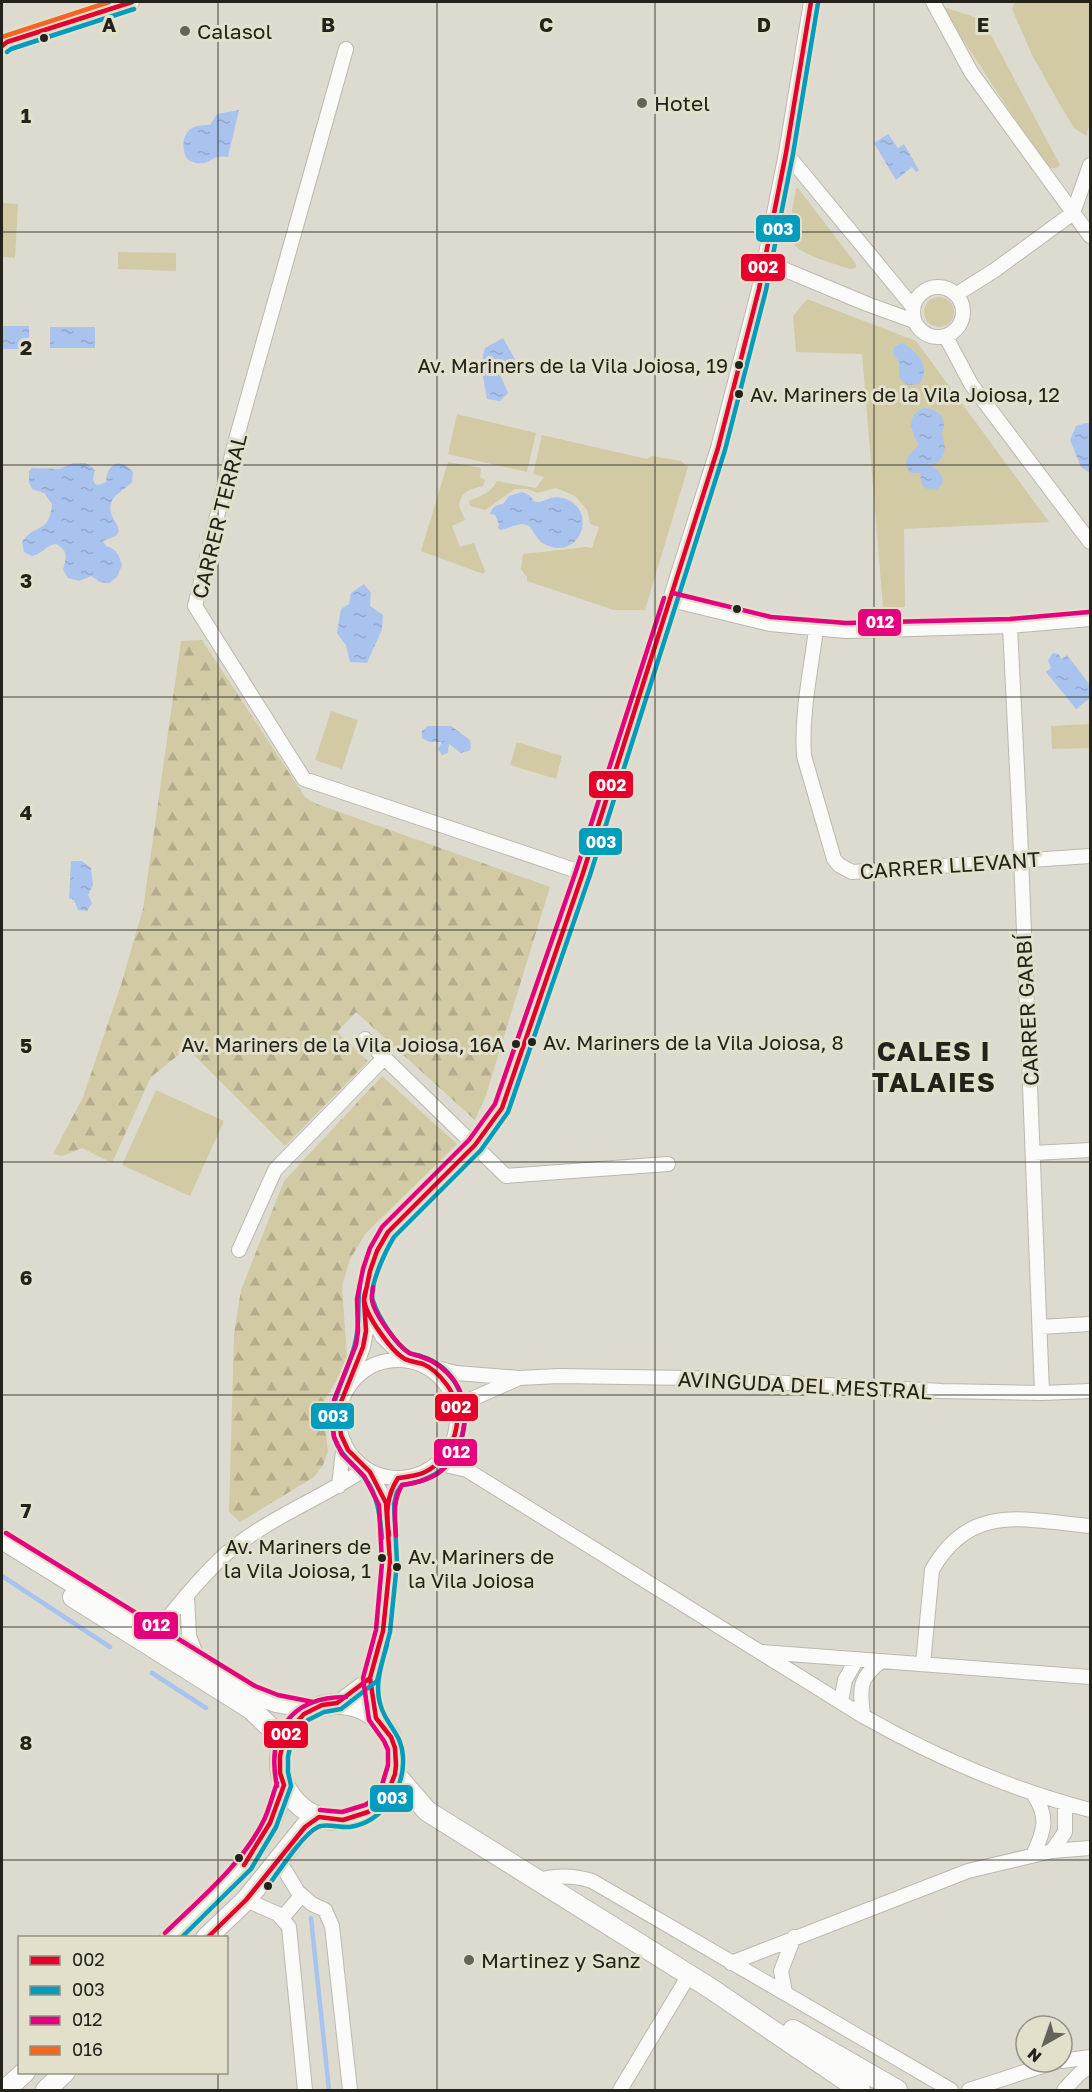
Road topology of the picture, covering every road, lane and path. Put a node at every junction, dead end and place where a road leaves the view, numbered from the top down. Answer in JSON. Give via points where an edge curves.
{"nodes":[{"id":1,"x":132,"y":2,"type":"edge"},
{"id":2,"x":811,"y":2,"type":"edge"},
{"id":3,"x":933,"y":2,"type":"edge"},
{"id":4,"x":3,"y":44,"type":"edge"},
{"id":5,"x":346,"y":50,"type":"dead end"},
{"id":6,"x":786,"y":153,"type":"junction"},
{"id":7,"x":1090,"y":165,"type":"edge"},
{"id":8,"x":1073,"y":213,"type":"junction"},
{"id":9,"x":1090,"y":236,"type":"edge"},
{"id":10,"x":764,"y":261,"type":"junction"},
{"id":11,"x":957,"y":294,"type":"junction"},
{"id":12,"x":914,"y":314,"type":"junction"},
{"id":13,"x":946,"y":336,"type":"junction"},
{"id":14,"x":1090,"y":542,"type":"edge"},
{"id":15,"x":671,"y":600,"type":"junction"},
{"id":16,"x":1090,"y":619,"type":"edge"},
{"id":17,"x":1010,"y":626,"type":"junction"},
{"id":18,"x":816,"y":628,"type":"junction"},
{"id":19,"x":1090,"y":856,"type":"edge"},
{"id":20,"x":1020,"y":860,"type":"junction"},
{"id":21,"x":583,"y":873,"type":"junction"},
{"id":22,"x":365,"y":1039,"type":"dead end"},
{"id":23,"x":385,"y":1057,"type":"junction"},
{"id":24,"x":475,"y":1145,"type":"junction"},
{"id":25,"x":1090,"y":1150,"type":"edge"},
{"id":26,"x":1033,"y":1153,"type":"junction"},
{"id":27,"x":668,"y":1164,"type":"dead end"},
{"id":28,"x":239,"y":1250,"type":"dead end"},
{"id":29,"x":364,"y":1300,"type":"junction"},
{"id":30,"x":1090,"y":1324,"type":"edge"},
{"id":31,"x":1040,"y":1327,"type":"junction"},
{"id":32,"x":406,"y":1360,"type":"junction"},
{"id":33,"x":422,"y":1364,"type":"junction"},
{"id":34,"x":519,"y":1378,"type":"junction"},
{"id":35,"x":348,"y":1387,"type":"junction"},
{"id":36,"x":1090,"y":1391,"type":"edge"},
{"id":37,"x":1042,"y":1393,"type":"junction"},
{"id":38,"x":456,"y":1406,"type":"junction"},
{"id":39,"x":454,"y":1438,"type":"junction"},
{"id":40,"x":344,"y":1442,"type":"junction"},
{"id":41,"x":438,"y":1463,"type":"junction"},
{"id":42,"x":367,"y":1470,"type":"junction"},
{"id":43,"x":467,"y":1470,"type":"junction"},
{"id":44,"x":398,"y":1478,"type":"junction"},
{"id":45,"x":339,"y":1486,"type":"junction"},
{"id":46,"x":386,"y":1503,"type":"junction"},
{"id":47,"x":1090,"y":1526,"type":"edge"},
{"id":48,"x":2,"y":1539,"type":"edge"},
{"id":49,"x":2,"y":1553,"type":"edge"},
{"id":50,"x":187,"y":1596,"type":"junction"},
{"id":51,"x":156,"y":1632,"type":"junction"},
{"id":52,"x":760,"y":1652,"type":"junction"},
{"id":53,"x":198,"y":1659,"type":"junction"},
{"id":54,"x":857,"y":1659,"type":"junction"},
{"id":55,"x":881,"y":1661,"type":"junction"},
{"id":56,"x":923,"y":1664,"type":"junction"},
{"id":57,"x":1090,"y":1677,"type":"edge"},
{"id":58,"x":370,"y":1678,"type":"junction"},
{"id":59,"x":841,"y":1702,"type":"junction"},
{"id":60,"x":337,"y":1703,"type":"junction"},
{"id":61,"x":312,"y":1709,"type":"junction"},
{"id":62,"x":863,"y":1716,"type":"junction"},
{"id":63,"x":376,"y":1718,"type":"junction"},
{"id":64,"x":281,"y":1746,"type":"junction"},
{"id":65,"x":395,"y":1774,"type":"junction"},
{"id":66,"x":284,"y":1785,"type":"junction"},
{"id":67,"x":1034,"y":1795,"type":"junction"},
{"id":68,"x":378,"y":1804,"type":"junction"},
{"id":69,"x":1065,"y":1804,"type":"junction"},
{"id":70,"x":1090,"y":1810,"type":"edge"},
{"id":71,"x":427,"y":1811,"type":"junction"},
{"id":72,"x":320,"y":1817,"type":"junction"},
{"id":73,"x":1090,"y":1839,"type":"edge"},
{"id":74,"x":1090,"y":1848,"type":"edge"},
{"id":75,"x":1052,"y":1851,"type":"junction"},
{"id":76,"x":1033,"y":1855,"type":"junction"},
{"id":77,"x":279,"y":1861,"type":"junction"},
{"id":78,"x":536,"y":1881,"type":"junction"},
{"id":79,"x":302,"y":1896,"type":"junction"},
{"id":80,"x":246,"y":1900,"type":"junction"},
{"id":81,"x":282,"y":1918,"type":"junction"},
{"id":82,"x":172,"y":1936,"type":"edge"},
{"id":83,"x":208,"y":1936,"type":"edge"},
{"id":84,"x":794,"y":1937,"type":"junction"},
{"id":85,"x":731,"y":1963,"type":"junction"},
{"id":86,"x":689,"y":1975,"type":"junction"},
{"id":87,"x":710,"y":1988,"type":"junction"},
{"id":88,"x":784,"y":1992,"type":"junction"},
{"id":89,"x":1090,"y":2057,"type":"edge"},
{"id":90,"x":1074,"y":2059,"type":"edge"},
{"id":91,"x":1090,"y":2066,"type":"edge"},
{"id":92,"x":24,"y":2074,"type":"edge"},
{"id":93,"x":64,"y":2074,"type":"edge"},
{"id":94,"x":1019,"y":2074,"type":"edge"},
{"id":95,"x":5,"y":2091,"type":"edge"},
{"id":96,"x":46,"y":2091,"type":"edge"},
{"id":97,"x":306,"y":2091,"type":"edge"},
{"id":98,"x":350,"y":2091,"type":"edge"},
{"id":99,"x":620,"y":2091,"type":"edge"},
{"id":100,"x":860,"y":2091,"type":"edge"},
{"id":101,"x":897,"y":2091,"type":"edge"},
{"id":102,"x":951,"y":2091,"type":"edge"},
{"id":103,"x":969,"y":2091,"type":"edge"},
{"id":104,"x":1064,"y":2091,"type":"edge"}],
"edges":[{"from":1,"to":4,"type":"street"},
{"from":2,"to":6,"type":"street"},
{"from":3,"to":8,"type":"street","via":[[972,72]]},
{"from":5,"to":21,"type":"street","name":"CARRER TERRAL","via":[[236,443],[195,606],[304,779]]},
{"from":6,"to":10,"type":"street"},
{"from":6,"to":12,"type":"street"},
{"from":7,"to":8,"type":"street"},
{"from":8,"to":9,"type":"street"},
{"from":8,"to":11,"type":"street"},
{"from":10,"to":12,"type":"street","via":[[867,304]]},
{"from":10,"to":15,"type":"street","via":[[718,448]]},
{"from":11,"to":12,"type":"street","via":[[943,287],[927,289],[921,293]]},
{"from":11,"to":13,"type":"street","via":[[964,310],[963,319],[954,333]]},
{"from":12,"to":13,"type":"street","via":[[923,333],[930,337]]},
{"from":13,"to":14,"type":"street","via":[[971,384]]},
{"from":15,"to":18,"type":"street","via":[[770,624]]},
{"from":15,"to":21,"type":"street"},
{"from":16,"to":17,"type":"street"},
{"from":17,"to":18,"type":"street","via":[[846,631]]},
{"from":17,"to":20,"type":"street","name":"CARRER GARBÍ"},
{"from":18,"to":20,"type":"street","name":"CARRER LLEVANT","via":[[804,756],[831,850],[839,865],[852,872]]},
{"from":19,"to":20,"type":"street","name":"CARRER LLEVANT"},
{"from":20,"to":26,"type":"street","name":"CARRER GARBÍ"},
{"from":21,"to":24,"type":"street","via":[[502,1108]]},
{"from":22,"to":23,"type":"street"},
{"from":23,"to":24,"type":"street"},
{"from":23,"to":28,"type":"street","via":[[275,1170]]},
{"from":24,"to":27,"type":"street","via":[[506,1176]]},
{"from":24,"to":29,"type":"street","via":[[388,1232],[377,1251]]},
{"from":25,"to":26,"type":"street"},
{"from":26,"to":31,"type":"street","name":"CARRER GARBÍ"},
{"from":29,"to":32,"type":"street","via":[[382,1336]]},
{"from":29,"to":35,"type":"street","via":[[366,1331]]},
{"from":30,"to":31,"type":"street"},
{"from":31,"to":37,"type":"street","name":"CARRER GARBÍ"},
{"from":32,"to":33,"type":"street"},
{"from":32,"to":35,"type":"street","via":[[373,1365]]},
{"from":33,"to":34,"type":"street","name":"AVINGUDA DEL MESTRAL","via":[[456,1374]]},
{"from":33,"to":38,"type":"street","via":[[438,1374],[450,1389]]},
{"from":34,"to":37,"type":"street","name":"AVINGUDA DEL MESTRAL","via":[[691,1378],[878,1389]]},
{"from":34,"to":38,"type":"street","name":"AVINGUDA DEL MESTRAL"},
{"from":35,"to":40,"type":"street","via":[[339,1419]]},
{"from":36,"to":37,"type":"street","name":"AVINGUDA DEL MESTRAL"},
{"from":38,"to":39,"type":"street"},
{"from":39,"to":41,"type":"street"},
{"from":39,"to":43,"type":"street"},
{"from":40,"to":42,"type":"street"},
{"from":40,"to":45,"type":"street"},
{"from":41,"to":43,"type":"street"},
{"from":41,"to":44,"type":"street","via":[[425,1472]]},
{"from":42,"to":44,"type":"street"},
{"from":42,"to":45,"type":"street"},
{"from":42,"to":46,"type":"street"},
{"from":43,"to":52,"type":"street"},
{"from":44,"to":46,"type":"street"},
{"from":45,"to":50,"type":"street","via":[[281,1516],[227,1553]]},
{"from":46,"to":58,"type":"street","via":[[390,1563],[383,1631]]},
{"from":47,"to":56,"type":"street","via":[[1004,1518],[963,1533],[933,1570]]},
{"from":48,"to":51,"type":"main road"},
{"from":49,"to":64,"type":"main road","via":[[251,1709],[271,1728]]},
{"from":50,"to":51,"type":"street"},
{"from":50,"to":53,"type":"street","via":[[189,1636]]},
{"from":51,"to":53,"type":"main road"},
{"from":52,"to":54,"type":"street"},
{"from":52,"to":59,"type":"street"},
{"from":53,"to":61,"type":"main road","via":[[252,1693]]},
{"from":54,"to":55,"type":"street"},
{"from":54,"to":59,"type":"street","via":[[845,1680]]},
{"from":55,"to":56,"type":"street"},
{"from":55,"to":62,"type":"street","via":[[866,1673],[860,1690]]},
{"from":56,"to":57,"type":"street"},
{"from":58,"to":60,"type":"street"},
{"from":58,"to":63,"type":"street"},
{"from":59,"to":62,"type":"street"},
{"from":60,"to":61,"type":"main road"},
{"from":60,"to":63,"type":"main road","via":[[361,1708]]},
{"from":61,"to":64,"type":"main road","via":[[290,1728]]},
{"from":62,"to":67,"type":"street","via":[[964,1767]]},
{"from":63,"to":65,"type":"main road","via":[[392,1740]]},
{"from":64,"to":66,"type":"main road","via":[[279,1764]]},
{"from":65,"to":68,"type":"main road"},
{"from":65,"to":71,"type":"main road"},
{"from":66,"to":72,"type":"main road","via":[[297,1804]]},
{"from":66,"to":82,"type":"main road","via":[[270,1823],[245,1864]]},
{"from":67,"to":69,"type":"street"},
{"from":67,"to":76,"type":"street","via":[[1042,1808],[1044,1826]]},
{"from":68,"to":71,"type":"main road","via":[[405,1804]]},
{"from":68,"to":72,"type":"main road","via":[[349,1819]]},
{"from":69,"to":70,"type":"street"},
{"from":69,"to":75,"type":"street","via":[[1065,1832]]},
{"from":71,"to":78,"type":"main road"},
{"from":72,"to":77,"type":"main road","via":[[305,1827]]},
{"from":73,"to":75,"type":"street"},
{"from":74,"to":75,"type":"street"},
{"from":75,"to":76,"type":"street"},
{"from":76,"to":84,"type":"street","via":[[968,1871]]},
{"from":77,"to":79,"type":"street"},
{"from":77,"to":80,"type":"main road"},
{"from":78,"to":85,"type":"street","via":[[550,1876],[592,1881]]},
{"from":78,"to":86,"type":"main road"},
{"from":79,"to":81,"type":"street"},
{"from":79,"to":98,"type":"street","via":[[325,1910],[332,1926]]},
{"from":80,"to":81,"type":"street"},
{"from":80,"to":83,"type":"main road"},
{"from":81,"to":97,"type":"street","via":[[289,1927]]},
{"from":84,"to":85,"type":"street"},
{"from":84,"to":88,"type":"street","via":[[781,1971]]},
{"from":85,"to":88,"type":"street"},
{"from":86,"to":87,"type":"main road"},
{"from":86,"to":99,"type":"street"},
{"from":87,"to":100,"type":"main road"},
{"from":87,"to":101,"type":"main road","via":[[760,2012]]},
{"from":88,"to":102,"type":"street"},
{"from":89,"to":90,"type":"street"},
{"from":91,"to":104,"type":"street"},
{"from":92,"to":95,"type":"main road"},
{"from":93,"to":96,"type":"main road"},
{"from":94,"to":103,"type":"street"}]}
